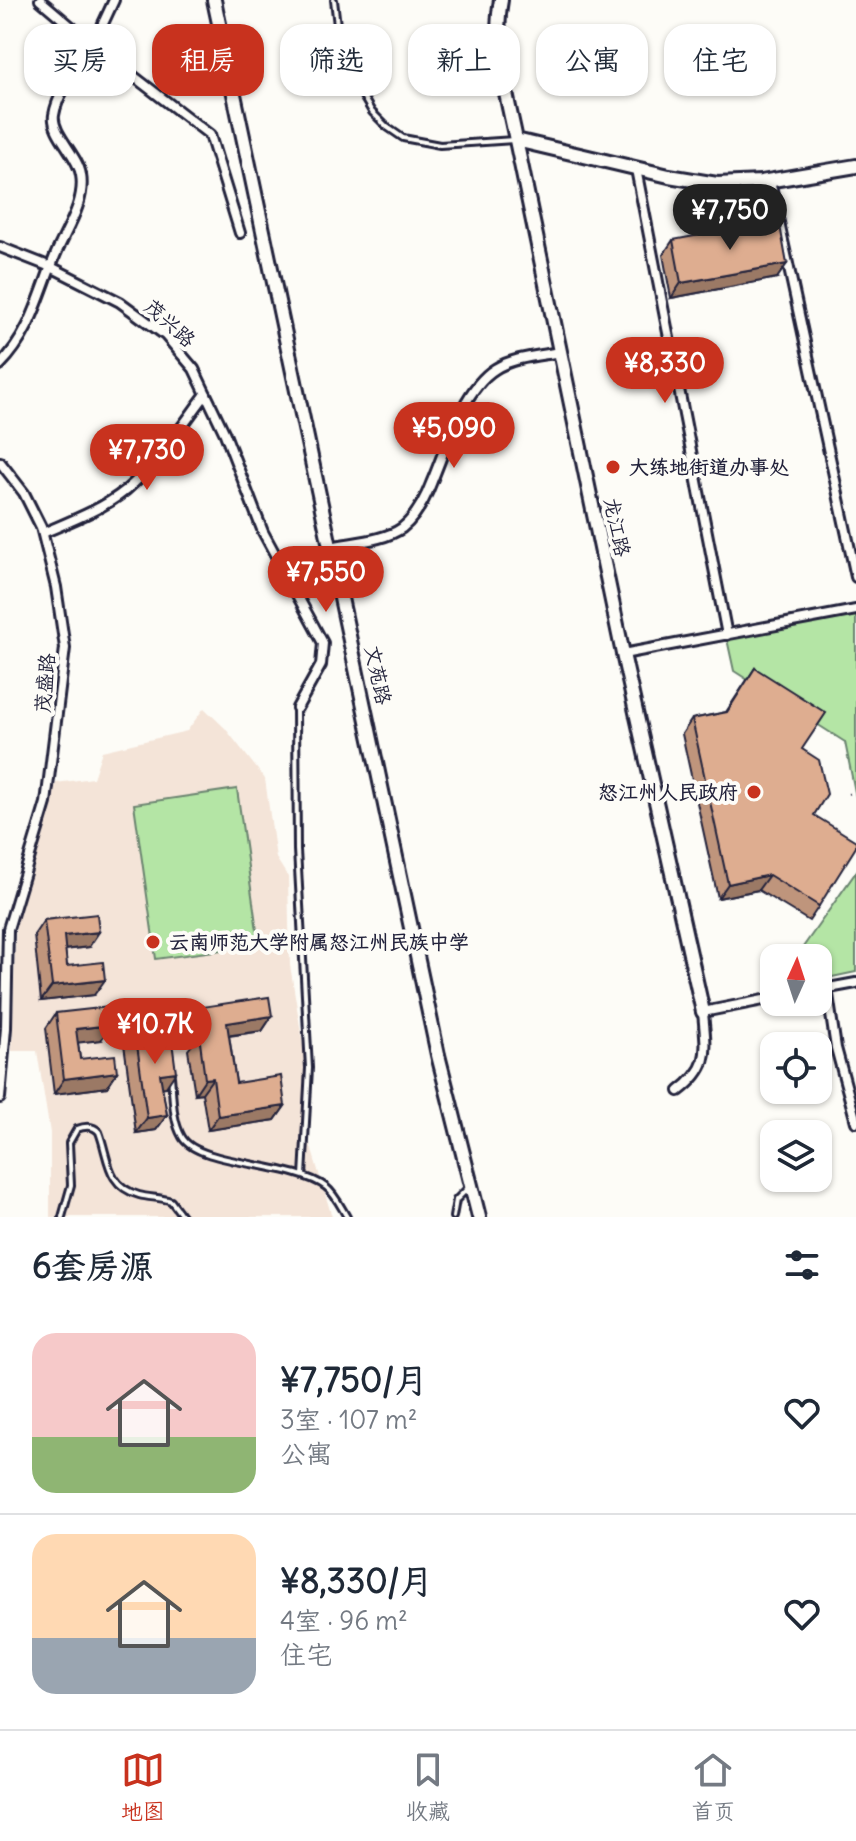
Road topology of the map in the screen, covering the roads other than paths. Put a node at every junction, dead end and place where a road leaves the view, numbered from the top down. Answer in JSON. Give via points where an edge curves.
{"nodes":[{"id":1,"x":40,"y":0,"type":"edge"},
{"id":2,"x":114,"y":0,"type":"edge"},
{"id":3,"x":214,"y":0,"type":"edge"},
{"id":4,"x":334,"y":0,"type":"edge"},
{"id":5,"x":501,"y":0,"type":"edge"},
{"id":6,"x":68,"y":24,"type":"edge"},
{"id":7,"x":103,"y":24,"type":"edge"},
{"id":8,"x":136,"y":78,"type":"edge"},
{"id":9,"x":62,"y":96,"type":"edge"},
{"id":10,"x":516,"y":140,"type":"junction"},
{"id":11,"x":856,"y":166,"type":"edge"},
{"id":12,"x":636,"y":169,"type":"junction"},
{"id":13,"x":770,"y":181,"type":"junction"},
{"id":14,"x":240,"y":233,"type":"dead end"},
{"id":15,"x":0,"y":247,"type":"edge"},
{"id":16,"x":51,"y":267,"type":"junction"},
{"id":17,"x":560,"y":352,"type":"junction"},
{"id":18,"x":0,"y":365,"type":"edge"},
{"id":19,"x":206,"y":394,"type":"junction"},
{"id":20,"x":0,"y":462,"type":"edge"},
{"id":21,"x":43,"y":533,"type":"junction"},
{"id":22,"x":330,"y":547,"type":"junction"},
{"id":23,"x":856,"y":577,"type":"edge"},
{"id":24,"x":856,"y":610,"type":"edge"},
{"id":25,"x":727,"y":635,"type":"junction"},
{"id":26,"x":623,"y":654,"type":"junction"},
{"id":27,"x":297,"y":708,"type":"joint"},
{"id":28,"x":856,"y":983,"type":"edge"},
{"id":29,"x":832,"y":987,"type":"edge"},
{"id":30,"x":760,"y":1001,"type":"edge"},
{"id":31,"x":703,"y":1012,"type":"junction"},
{"id":32,"x":829,"y":1016,"type":"edge"},
{"id":33,"x":133,"y":1021,"type":"dead end"},
{"id":34,"x":164,"y":1035,"type":"edge"},
{"id":35,"x":169,"y":1065,"type":"edge"},
{"id":36,"x":679,"y":1091,"type":"dead end"},
{"id":37,"x":0,"y":1098,"type":"edge"},
{"id":38,"x":856,"y":1122,"type":"edge"},
{"id":39,"x":303,"y":1176,"type":"junction"},
{"id":40,"x":470,"y":1186,"type":"junction"},
{"id":41,"x":62,"y":1217,"type":"edge"},
{"id":42,"x":183,"y":1217,"type":"edge"},
{"id":43,"x":347,"y":1217,"type":"edge"},
{"id":44,"x":453,"y":1217,"type":"edge"},
{"id":45,"x":479,"y":1217,"type":"edge"}],
"edges":[{"from":1,"to":6,"type":"street"},
{"from":2,"to":7,"type":"street"},
{"from":3,"to":22,"type":"street","name":"文苑路"},
{"from":4,"to":10,"type":"lane","via":[[341,59],[372,112],[387,127],[403,138],[440,145]]},
{"from":5,"to":10,"type":"street","name":"龙江路","via":[[500,58]]},
{"from":8,"to":14,"type":"street","via":[[210,135]]},
{"from":9,"to":16,"type":"street","via":[[55,128],[74,154],[82,180],[77,207]]},
{"from":10,"to":12,"type":"street"},
{"from":10,"to":17,"type":"street","name":"龙江路"},
{"from":11,"to":13,"type":"street"},
{"from":12,"to":13,"type":"street","via":[[717,184]]},
{"from":12,"to":25,"type":"street"},
{"from":13,"to":23,"type":"street"},
{"from":15,"to":16,"type":"street","name":"茂兴路"},
{"from":16,"to":18,"type":"street","via":[[28,326]]},
{"from":16,"to":19,"type":"street","name":"茂兴路","via":[[154,325],[188,360]]},
{"from":17,"to":22,"type":"street","via":[[514,360],[482,379],[455,425],[427,494],[401,528]]},
{"from":17,"to":26,"type":"street","name":"龙江路"},
{"from":19,"to":21,"type":"street","via":[[155,462],[125,491]]},
{"from":19,"to":27,"type":"street","name":"茂兴路","via":[[263,532],[323,643],[321,665]]},
{"from":20,"to":21,"type":"street","name":"茂盛路","via":[[24,493]]},
{"from":21,"to":37,"type":"street","name":"茂盛路","via":[[62,623],[63,678],[45,810],[10,916]]},
{"from":22,"to":40,"type":"street","name":"文苑路"},
{"from":24,"to":25,"type":"street"},
{"from":25,"to":26,"type":"street"},
{"from":26,"to":31,"type":"street","name":"龙江路"},
{"from":27,"to":39,"type":"lane","via":[[297,850],[309,1068]]},
{"from":28,"to":29,"type":"street"},
{"from":30,"to":31,"type":"street"},
{"from":31,"to":36,"type":"street","via":[[705,1059],[696,1078]]},
{"from":32,"to":38,"type":"street"},
{"from":33,"to":34,"type":"lane","via":[[152,1023]]},
{"from":35,"to":39,"type":"lane","via":[[178,1128],[186,1143],[209,1154]]},
{"from":39,"to":43,"type":"lane","via":[[325,1186]]},
{"from":40,"to":44,"type":"lane","via":[[456,1200]]},
{"from":40,"to":45,"type":"street","name":"文苑路"},
{"from":41,"to":42,"type":"lane","via":[[71,1185],[71,1137],[88,1126],[99,1132],[118,1183],[136,1194],[171,1201]]}]}
